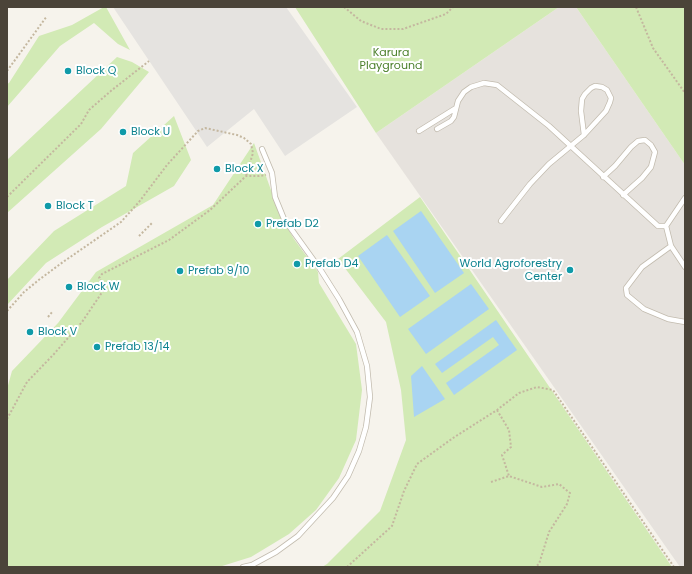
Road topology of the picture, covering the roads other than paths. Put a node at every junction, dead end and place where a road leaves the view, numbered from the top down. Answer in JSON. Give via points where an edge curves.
{"nodes":[{"id":1,"x":456,"y":108,"type":"junction"},
{"id":2,"x":437,"y":129,"type":"dead end"},
{"id":3,"x":419,"y":131,"type":"dead end"},
{"id":4,"x":584,"y":135,"type":"junction"},
{"id":5,"x":570,"y":146,"type":"junction"},
{"id":6,"x":262,"y":148,"type":"dead end"},
{"id":7,"x":603,"y":177,"type":"junction"},
{"id":8,"x":623,"y":195,"type":"junction"},
{"id":9,"x":685,"y":198,"type":"edge"},
{"id":10,"x":501,"y":221,"type":"dead end"},
{"id":11,"x":666,"y":226,"type":"junction"},
{"id":12,"x":671,"y":246,"type":"junction"},
{"id":13,"x":685,"y":254,"type":"edge"},
{"id":14,"x":681,"y":259,"type":"junction"},
{"id":15,"x":685,"y":267,"type":"edge"},
{"id":16,"x":685,"y":322,"type":"edge"},
{"id":17,"x":243,"y":567,"type":"edge"}],
"edges":[{"from":1,"to":2,"type":"lane","via":[[451,121]]},
{"from":1,"to":3,"type":"lane"},
{"from":1,"to":5,"type":"lane","via":[[460,96],[472,87],[484,82],[497,85]]},
{"from":4,"to":4,"type":"lane","via":[[606,111],[610,102],[610,94],[602,87],[591,88],[582,99],[580,108]]},
{"from":4,"to":5,"type":"lane"},
{"from":5,"to":7,"type":"lane"},
{"from":5,"to":10,"type":"lane","via":[[530,184]]},
{"from":6,"to":17,"type":"lane","via":[[272,173],[275,197],[284,219],[335,293],[357,332],[367,366],[370,397],[366,427],[359,451],[348,476],[333,498],[298,536],[276,552]]},
{"from":7,"to":8,"type":"lane"},
{"from":7,"to":8,"type":"lane","via":[[638,141],[645,140],[651,145],[655,152],[651,166]]},
{"from":8,"to":11,"type":"lane","via":[[658,226]]},
{"from":9,"to":11,"type":"lane"},
{"from":11,"to":12,"type":"lane"},
{"from":12,"to":14,"type":"lane"},
{"from":12,"to":16,"type":"lane","via":[[642,267],[626,288],[627,295],[644,310]]},
{"from":13,"to":14,"type":"lane"},
{"from":14,"to":15,"type":"lane"}]}
